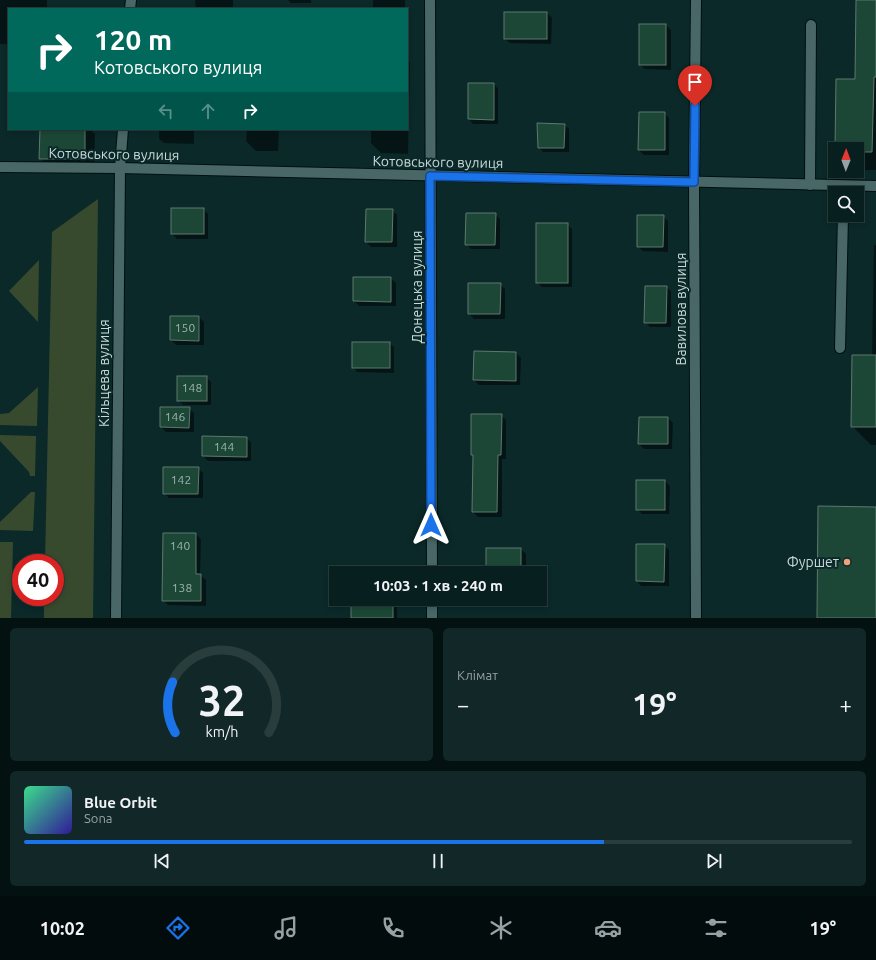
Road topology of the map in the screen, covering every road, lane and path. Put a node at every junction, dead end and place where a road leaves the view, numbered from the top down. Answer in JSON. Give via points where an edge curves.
{"nodes":[{"id":1,"x":430,"y":0,"type":"edge"},
{"id":2,"x":696,"y":0,"type":"edge"},
{"id":3,"x":811,"y":25,"type":"dead end"},
{"id":4,"x":123,"y":130,"type":"edge"},
{"id":5,"x":0,"y":167,"type":"edge"},
{"id":6,"x":120,"y":168,"type":"junction"},
{"id":7,"x":430,"y":176,"type":"junction"},
{"id":8,"x":694,"y":182,"type":"junction"},
{"id":9,"x":810,"y":185,"type":"junction"},
{"id":10,"x":876,"y":186,"type":"edge"},
{"id":11,"x":828,"y":187,"type":"edge"},
{"id":12,"x":864,"y":187,"type":"edge"},
{"id":13,"x":843,"y":222,"type":"edge"},
{"id":14,"x":840,"y":348,"type":"dead end"},
{"id":15,"x":432,"y":566,"type":"edge"},
{"id":16,"x":432,"y":606,"type":"edge"},
{"id":17,"x":116,"y":618,"type":"edge"},
{"id":18,"x":432,"y":618,"type":"edge"},
{"id":19,"x":696,"y":618,"type":"edge"}],
"edges":[{"from":1,"to":7,"type":"street","name":"Донецька вулиця"},
{"from":2,"to":8,"type":"street","name":"Вавилова вулиця"},
{"from":3,"to":9,"type":"street"},
{"from":4,"to":6,"type":"street","name":"Кільцева вулиця"},
{"from":5,"to":6,"type":"street","name":"Котовського вулиця"},
{"from":6,"to":7,"type":"street","name":"Котовського вулиця"},
{"from":6,"to":17,"type":"street","name":"Кільцева вулиця"},
{"from":7,"to":8,"type":"street","name":"Котовського вулиця"},
{"from":7,"to":15,"type":"street","name":"Донецька вулиця"},
{"from":8,"to":9,"type":"street","name":"Котовського вулиця"},
{"from":8,"to":19,"type":"street","name":"Вавилова вулиця"},
{"from":9,"to":11,"type":"street","name":"Котовського вулиця"},
{"from":10,"to":12,"type":"street","name":"Котовського вулиця"},
{"from":13,"to":14,"type":"street"},
{"from":16,"to":18,"type":"street"}]}
